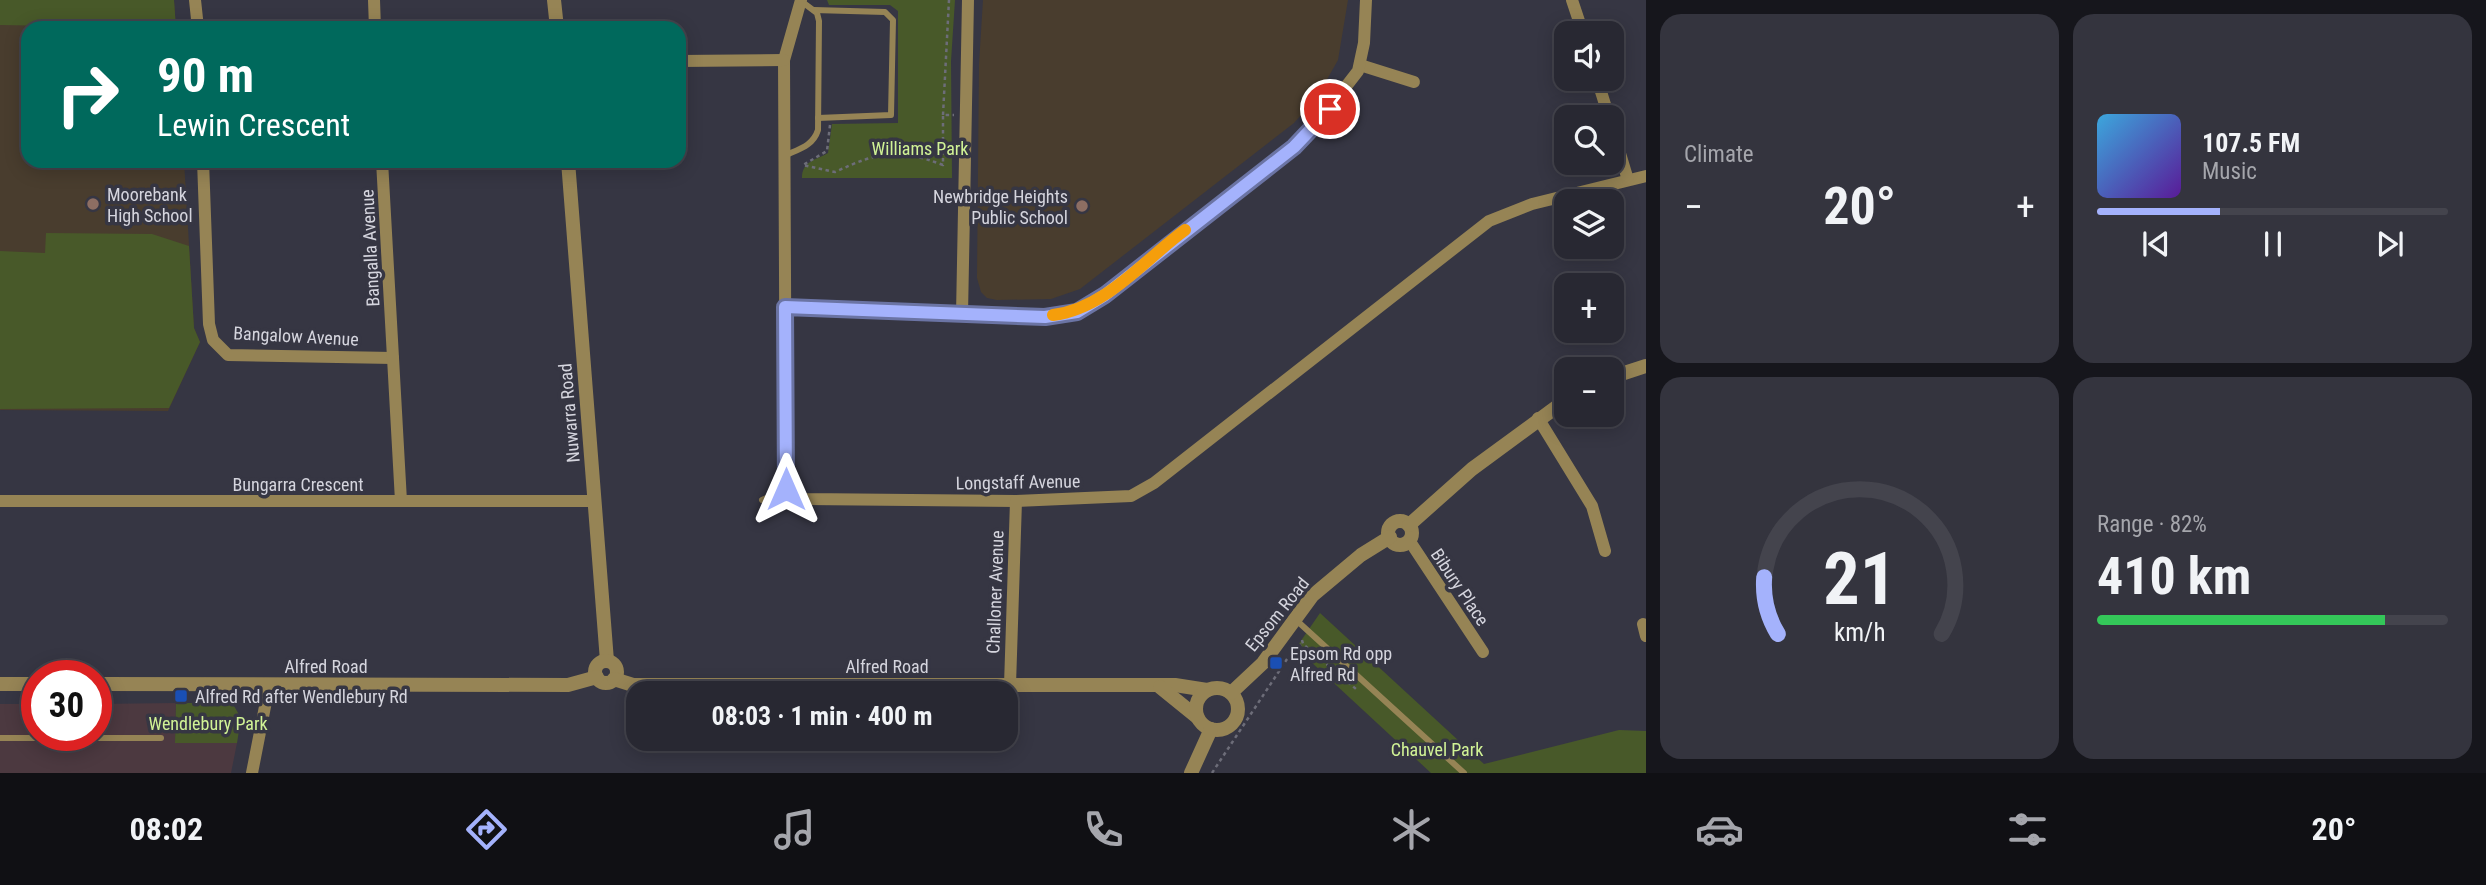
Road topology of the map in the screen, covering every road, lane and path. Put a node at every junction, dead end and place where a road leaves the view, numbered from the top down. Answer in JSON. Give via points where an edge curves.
{"nodes":[{"id":1,"x":195,"y":0,"type":"edge"},
{"id":2,"x":374,"y":0,"type":"edge"},
{"id":3,"x":554,"y":0,"type":"edge"},
{"id":4,"x":801,"y":0,"type":"edge"},
{"id":5,"x":948,"y":0,"type":"edge"},
{"id":6,"x":968,"y":0,"type":"edge"},
{"id":7,"x":1366,"y":0,"type":"edge"},
{"id":8,"x":1572,"y":0,"type":"edge"},
{"id":9,"x":814,"y":10,"type":"junction"},
{"id":10,"x":197,"y":21,"type":"edge"},
{"id":11,"x":375,"y":21,"type":"edge"},
{"id":12,"x":556,"y":21,"type":"edge"},
{"id":13,"x":1579,"y":21,"type":"edge"},
{"id":14,"x":784,"y":60,"type":"junction"},
{"id":15,"x":686,"y":61,"type":"edge"},
{"id":16,"x":1360,"y":65,"type":"junction"},
{"id":17,"x":1414,"y":82,"type":"dead end"},
{"id":18,"x":943,"y":115,"type":"junction"},
{"id":19,"x":965,"y":116,"type":"junction"},
{"id":20,"x":818,"y":118,"type":"junction"},
{"id":21,"x":830,"y":118,"type":"junction"},
{"id":22,"x":784,"y":156,"type":"junction"},
{"id":23,"x":1624,"y":167,"type":"edge"},
{"id":24,"x":203,"y":168,"type":"edge"},
{"id":25,"x":383,"y":168,"type":"edge"},
{"id":26,"x":569,"y":168,"type":"edge"},
{"id":27,"x":1646,"y":176,"type":"edge"},
{"id":28,"x":1628,"y":180,"type":"junction"},
{"id":29,"x":785,"y":307,"type":"junction"},
{"id":30,"x":962,"y":316,"type":"junction"},
{"id":31,"x":393,"y":358,"type":"junction"},
{"id":32,"x":1646,"y":366,"type":"edge"},
{"id":33,"x":1624,"y":373,"type":"edge"},
{"id":34,"x":1554,"y":408,"type":"edge"},
{"id":35,"x":1538,"y":418,"type":"junction"},
{"id":36,"x":786,"y":489,"type":"junction"},
{"id":37,"x":762,"y":500,"type":"dead end"},
{"id":38,"x":0,"y":501,"type":"edge"},
{"id":39,"x":401,"y":501,"type":"junction"},
{"id":40,"x":596,"y":501,"type":"junction"},
{"id":41,"x":1016,"y":501,"type":"junction"},
{"id":42,"x":1409,"y":525,"type":"junction"},
{"id":43,"x":1390,"y":537,"type":"junction"},
{"id":44,"x":1409,"y":540,"type":"junction"},
{"id":45,"x":1605,"y":551,"type":"dead end"},
{"id":46,"x":1294,"y":618,"type":"junction"},
{"id":47,"x":1302,"y":638,"type":"dead end"},
{"id":48,"x":1483,"y":652,"type":"dead end"},
{"id":49,"x":607,"y":661,"type":"junction"},
{"id":50,"x":597,"y":677,"type":"junction"},
{"id":51,"x":614,"y":679,"type":"junction"},
{"id":52,"x":1010,"y":681,"type":"edge"},
{"id":53,"x":626,"y":683,"type":"edge"},
{"id":54,"x":0,"y":684,"type":"edge"},
{"id":55,"x":21,"y":684,"type":"edge"},
{"id":56,"x":112,"y":684,"type":"edge"},
{"id":57,"x":1018,"y":685,"type":"edge"},
{"id":58,"x":268,"y":686,"type":"junction"},
{"id":59,"x":1160,"y":687,"type":"junction"},
{"id":60,"x":1207,"y":690,"type":"junction"},
{"id":61,"x":1231,"y":693,"type":"junction"},
{"id":62,"x":1197,"y":717,"type":"junction"},
{"id":63,"x":1211,"y":729,"type":"junction"},
{"id":64,"x":0,"y":738,"type":"edge"},
{"id":65,"x":161,"y":738,"type":"dead end"},
{"id":66,"x":252,"y":773,"type":"edge"},
{"id":67,"x":1191,"y":773,"type":"edge"},
{"id":68,"x":1212,"y":773,"type":"edge"},
{"id":69,"x":1464,"y":773,"type":"edge"}],
"edges":[{"from":1,"to":10,"type":"street"},
{"from":2,"to":11,"type":"street"},
{"from":3,"to":12,"type":"street"},
{"from":4,"to":9,"type":"lane"},
{"from":4,"to":14,"type":"street"},
{"from":5,"to":18,"type":"path"},
{"from":6,"to":19,"type":"street"},
{"from":7,"to":16,"type":"street"},
{"from":8,"to":13,"type":"street"},
{"from":9,"to":20,"type":"lane","via":[[819,21]]},
{"from":9,"to":21,"type":"lane","via":[[885,12],[893,20],[891,115]]},
{"from":14,"to":15,"type":"street"},
{"from":14,"to":22,"type":"street"},
{"from":16,"to":17,"type":"street"},
{"from":16,"to":30,"type":"street","via":[[1346,89],[1294,147],[1077,312],[1045,317]]},
{"from":18,"to":19,"type":"path"},
{"from":18,"to":21,"type":"path","via":[[943,165],[907,153],[887,152],[830,172],[803,165],[827,151]]},
{"from":19,"to":30,"type":"street"},
{"from":20,"to":21,"type":"lane"},
{"from":20,"to":22,"type":"lane","via":[[815,139]]},
{"from":22,"to":29,"type":"street"},
{"from":23,"to":28,"type":"street"},
{"from":24,"to":31,"type":"street","name":"Bangalow Avenue","via":[[213,340],[228,355]]},
{"from":25,"to":31,"type":"street","name":"Bangalla Avenue"},
{"from":26,"to":40,"type":"street","name":"Nuwarra Road"},
{"from":27,"to":28,"type":"street","name":"Longstaff Avenue"},
{"from":28,"to":41,"type":"street","name":"Longstaff Avenue","via":[[1532,204],[1489,221],[1154,483],[1131,496]]},
{"from":29,"to":30,"type":"street"},
{"from":29,"to":36,"type":"street"},
{"from":31,"to":39,"type":"street","name":"Bangalla Avenue"},
{"from":32,"to":33,"type":"street"},
{"from":34,"to":35,"type":"street"},
{"from":35,"to":42,"type":"street","via":[[1451,485]]},
{"from":35,"to":45,"type":"street","via":[[1592,506]]},
{"from":36,"to":37,"type":"lane"},
{"from":36,"to":41,"type":"street","name":"Longstaff Avenue","via":[[795,497],[818,500]]},
{"from":38,"to":39,"type":"street","name":"Bungarra Crescent"},
{"from":39,"to":40,"type":"street","name":"Bungarra Crescent"},
{"from":40,"to":49,"type":"street","name":"Nuwarra Road"},
{"from":41,"to":52,"type":"street","name":"Challoner Avenue"},
{"from":42,"to":43,"type":"street","via":[[1395,522]]},
{"from":42,"to":44,"type":"street"},
{"from":43,"to":44,"type":"street","via":[[1399,544]]},
{"from":43,"to":46,"type":"street","name":"Epsom Road","via":[[1328,581]]},
{"from":44,"to":48,"type":"street","name":"Bibury Place"},
{"from":46,"to":61,"type":"street","name":"Epsom Road","via":[[1263,663]]},
{"from":46,"to":69,"type":"lane"},
{"from":47,"to":68,"type":"path","via":[[1303,644],[1295,647]]},
{"from":49,"to":50,"type":"street","via":[[598,665]]},
{"from":49,"to":51,"type":"street","via":[[617,670]]},
{"from":50,"to":51,"type":"street","via":[[605,683]]},
{"from":50,"to":58,"type":"street","name":"Alfred Road","via":[[568,685]]},
{"from":51,"to":53,"type":"street","name":"Alfred Road"},
{"from":54,"to":55,"type":"street"},
{"from":56,"to":58,"type":"street","name":"Alfred Road"},
{"from":57,"to":59,"type":"street","name":"Alfred Road"},
{"from":58,"to":66,"type":"street"},
{"from":59,"to":60,"type":"street","name":"Alfred Road"},
{"from":59,"to":62,"type":"street"},
{"from":60,"to":61,"type":"street","via":[[1220,688]]},
{"from":60,"to":62,"type":"street","via":[[1196,704]]},
{"from":61,"to":63,"type":"street","via":[[1238,704],[1234,722]]},
{"from":62,"to":63,"type":"street"},
{"from":63,"to":67,"type":"street"},
{"from":64,"to":65,"type":"lane"}]}
